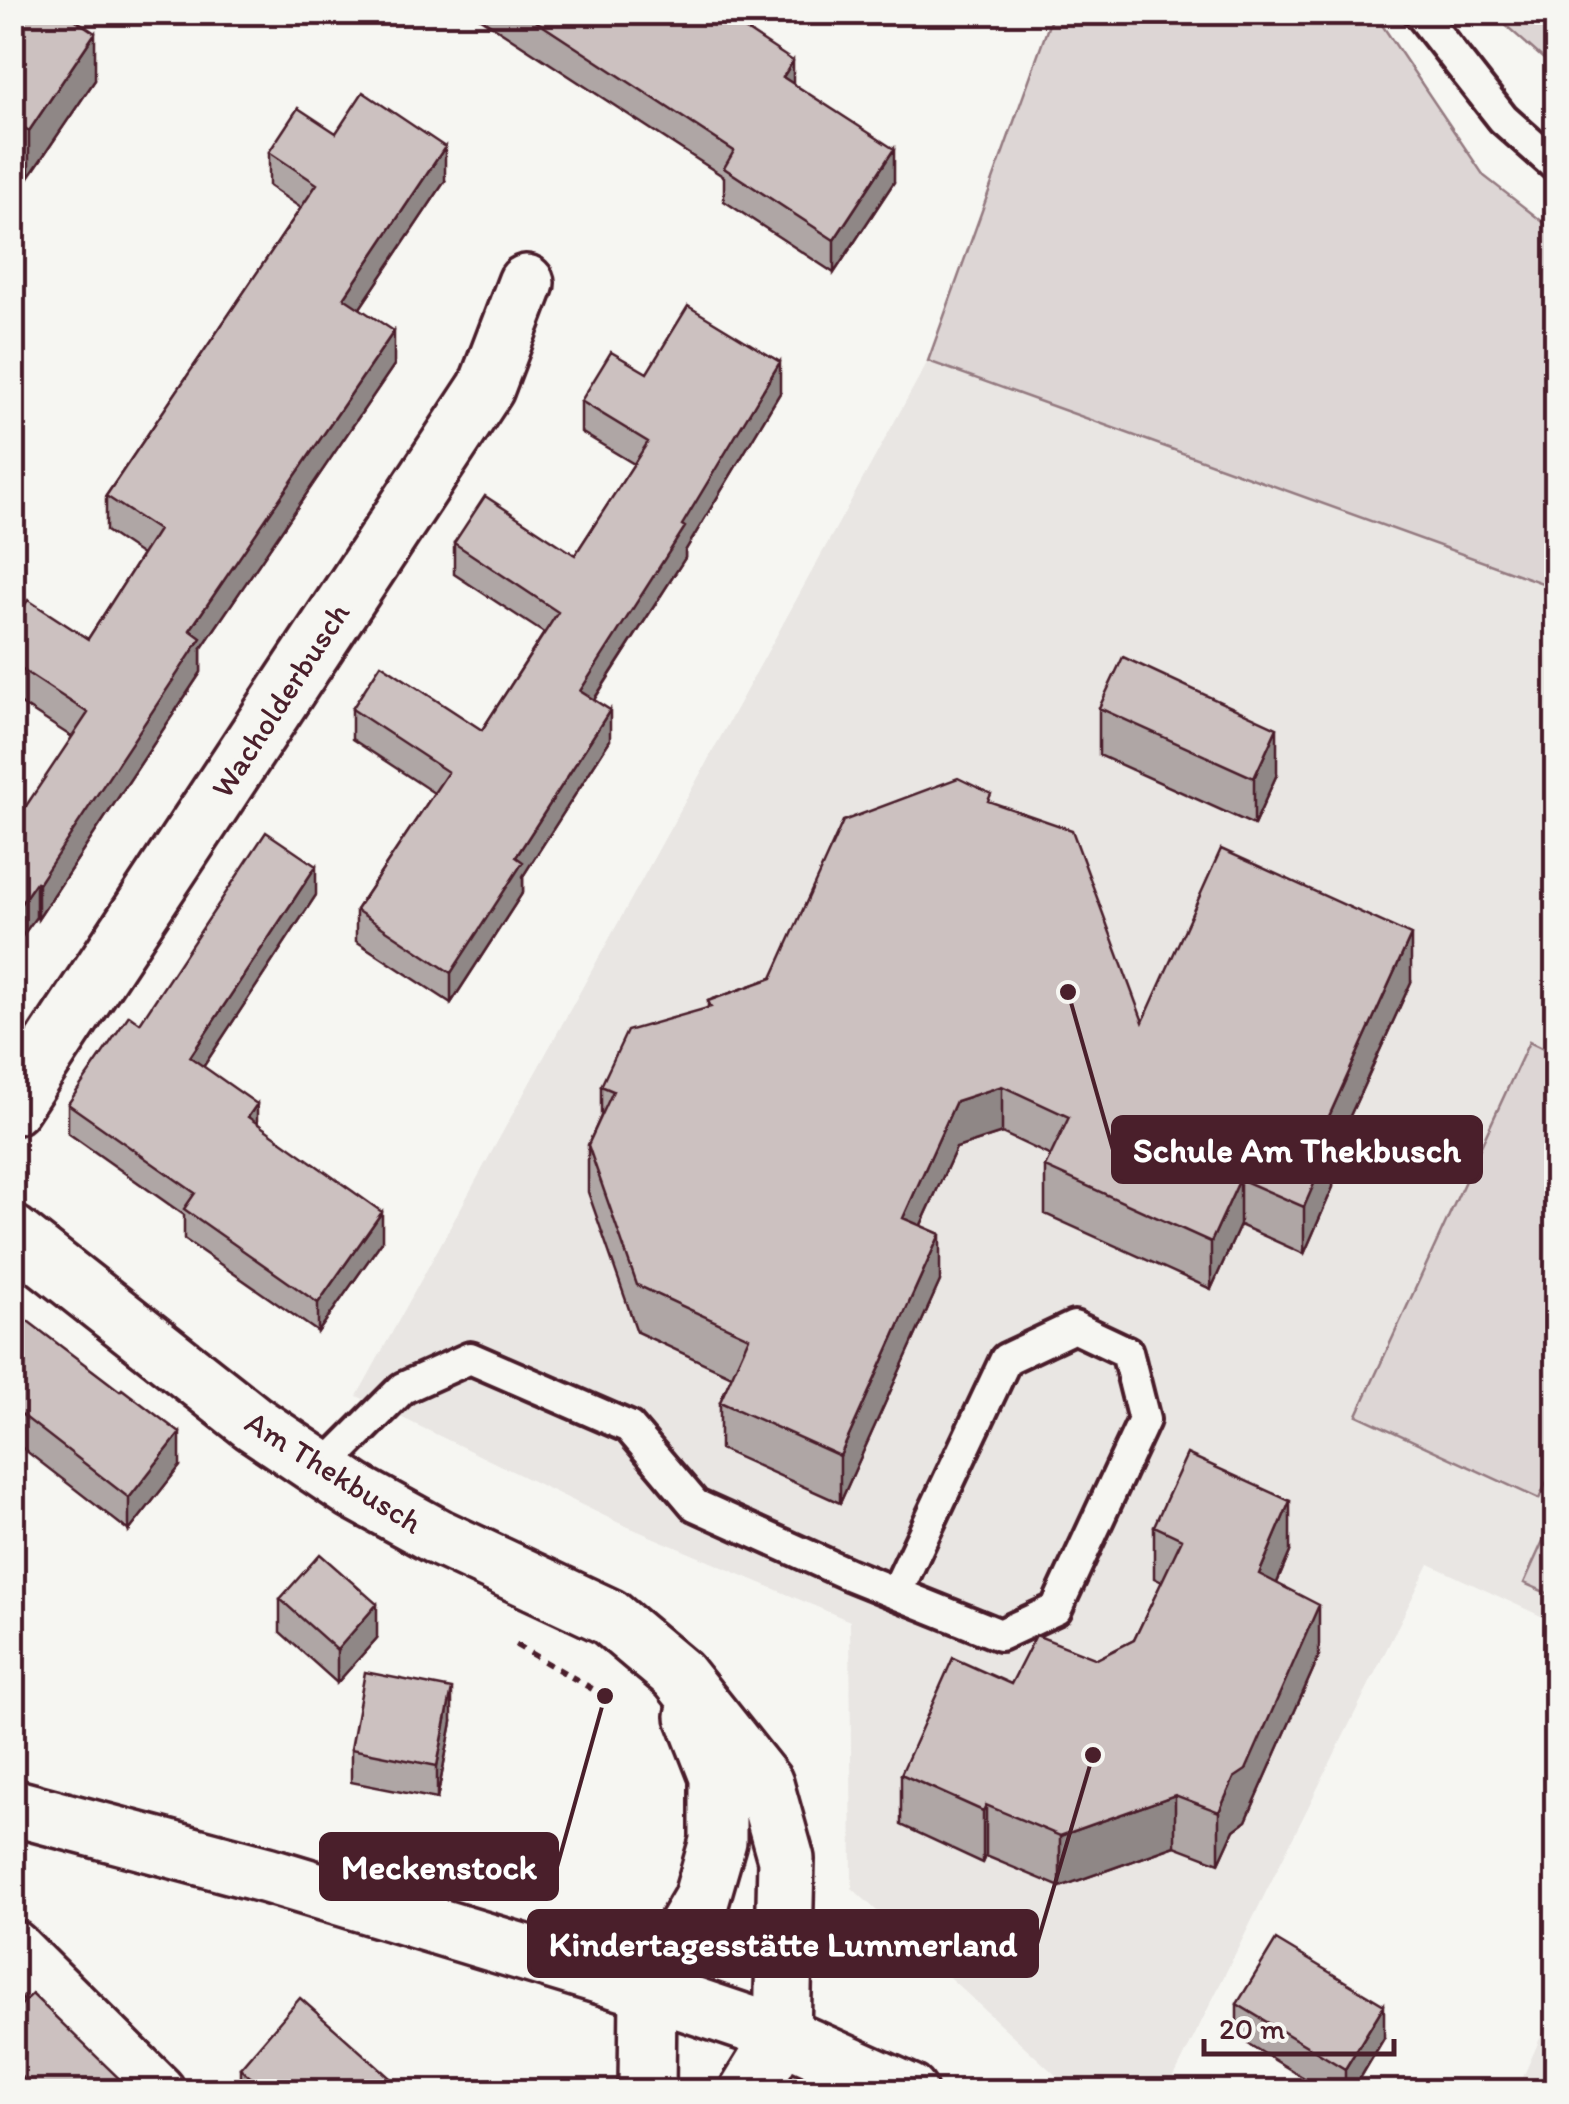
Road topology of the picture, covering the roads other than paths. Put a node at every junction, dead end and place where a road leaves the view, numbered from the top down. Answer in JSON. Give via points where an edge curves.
{"nodes":[{"id":1,"x":1420,"y":12,"type":"edge"},
{"id":2,"x":1556,"y":166,"type":"edge"},
{"id":3,"x":526,"y":283,"type":"dead end"},
{"id":4,"x":12,"y":1107,"type":"edge"},
{"id":5,"x":12,"y":1233,"type":"edge"},
{"id":6,"x":322,"y":1469,"type":"junction"},
{"id":7,"x":896,"y":1593,"type":"junction"},
{"id":8,"x":678,"y":1675,"type":"junction"},
{"id":9,"x":12,"y":1807,"type":"edge"},
{"id":10,"x":12,"y":1948,"type":"edge"},
{"id":11,"x":648,"y":1990,"type":"junction"},
{"id":12,"x":782,"y":2035,"type":"junction"},
{"id":13,"x":157,"y":2092,"type":"edge"},
{"id":14,"x":647,"y":2092,"type":"edge"},
{"id":15,"x":747,"y":2092,"type":"edge"},
{"id":16,"x":909,"y":2092,"type":"edge"}],
"edges":[{"from":1,"to":2,"type":"lane","via":[[1503,119]]},
{"from":3,"to":4,"type":"street","name":"Wacholderbusch","via":[[486,388]]},
{"from":5,"to":6,"type":"street","name":"Am Thekbusch","via":[[253,1423]]},
{"from":6,"to":7,"type":"lane","via":[[404,1388],[470,1358],[629,1427],[696,1506]]},
{"from":6,"to":8,"type":"street","name":"Am Thekbusch","via":[[438,1537],[609,1618]]},
{"from":7,"to":7,"type":"lane","via":[[1000,1635],[1056,1609],[1144,1420],[1126,1352],[1074,1327],[1006,1359]]},
{"from":8,"to":11,"type":"street","name":"Am Thekbusch","via":[[718,1777],[718,1841],[701,1900]]},
{"from":8,"to":12,"type":"street","name":"Am Thekbusch","via":[[765,1784],[786,1860]]},
{"from":9,"to":11,"type":"street","via":[[267,1875]]},
{"from":10,"to":13,"type":"street"},
{"from":11,"to":12,"type":"street"},
{"from":11,"to":14,"type":"street"},
{"from":12,"to":15,"type":"street"},
{"from":12,"to":16,"type":"street"}]}
